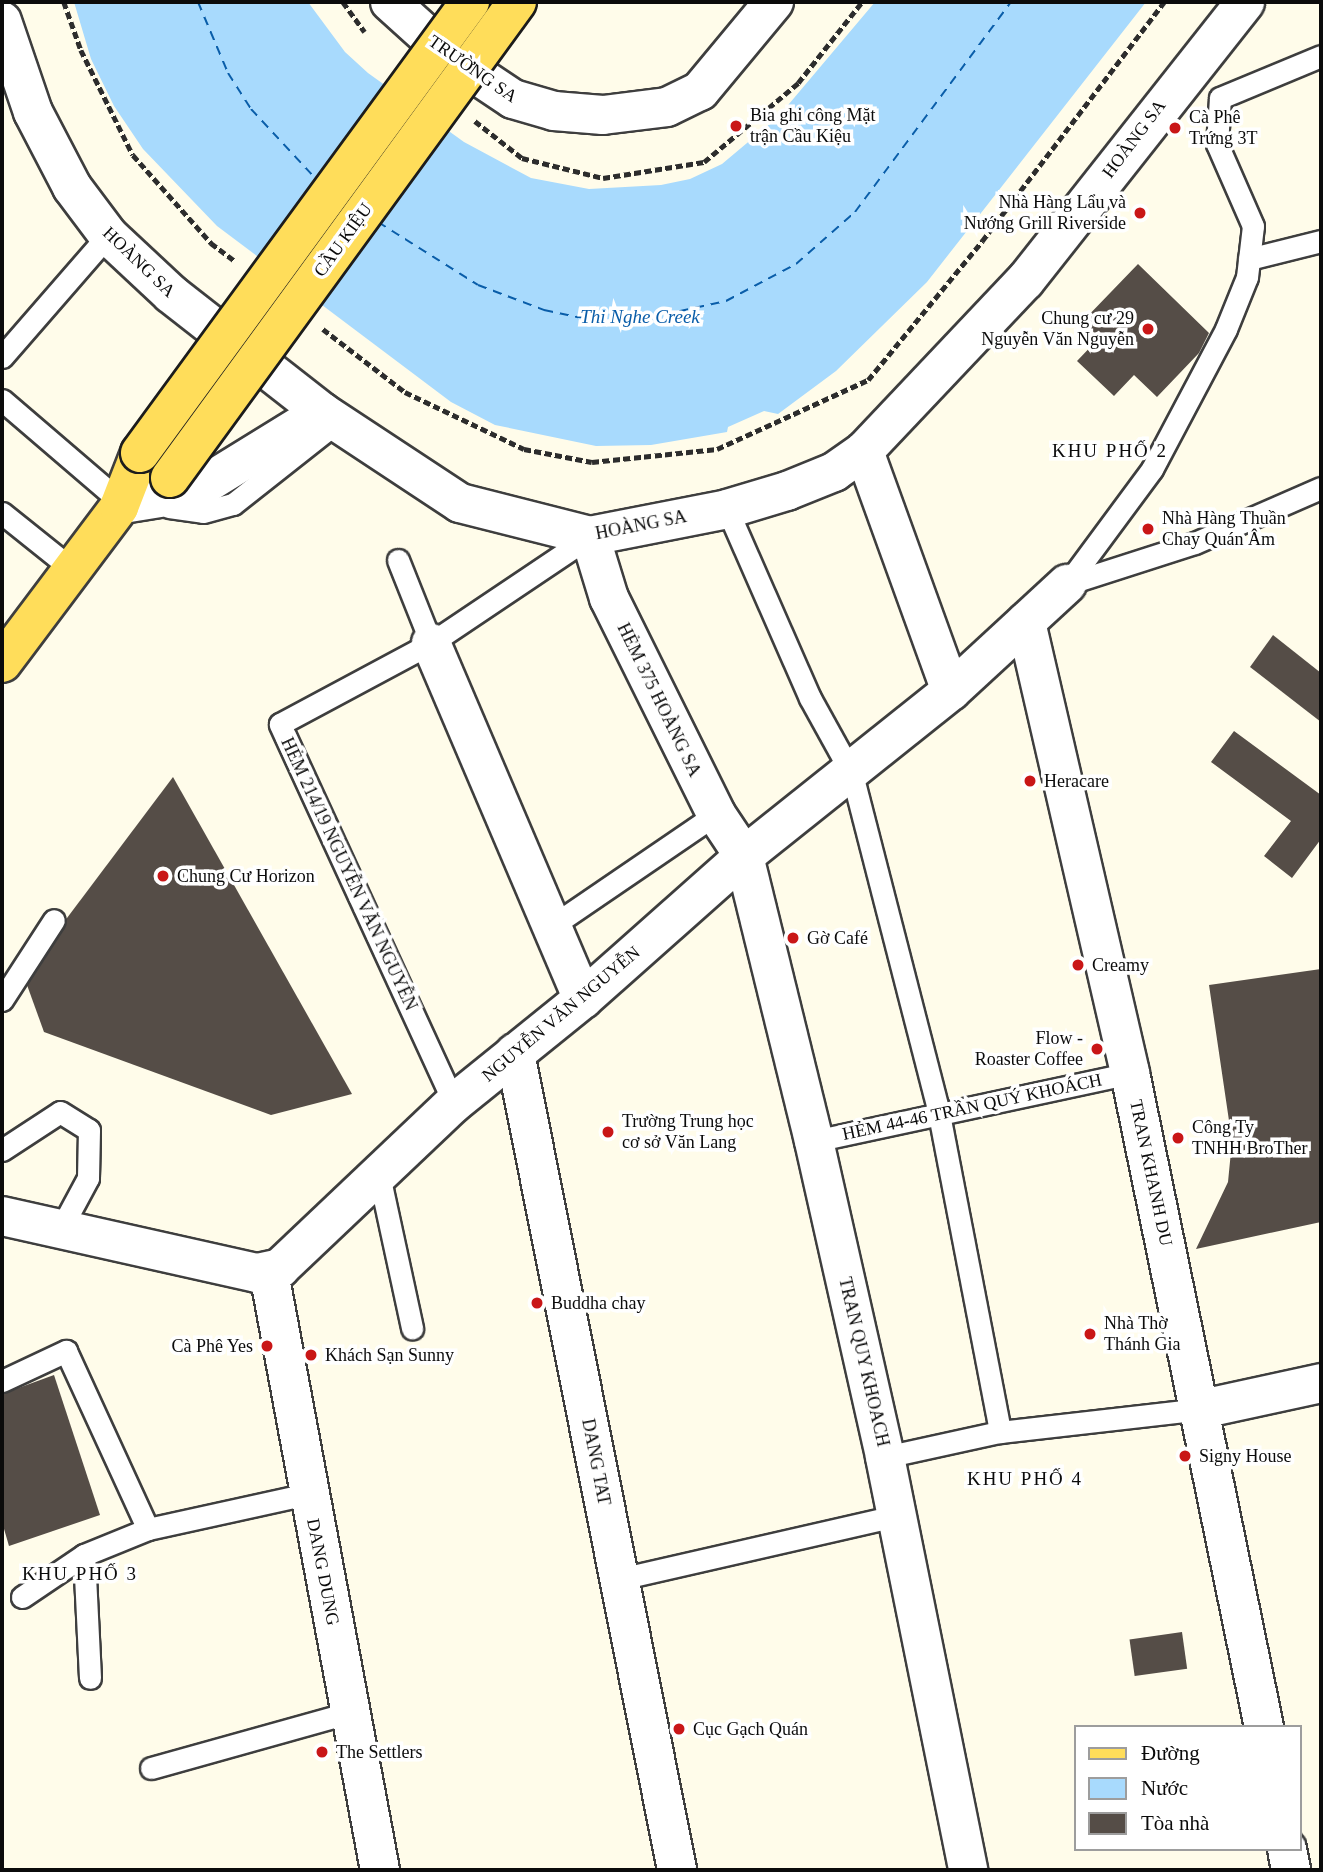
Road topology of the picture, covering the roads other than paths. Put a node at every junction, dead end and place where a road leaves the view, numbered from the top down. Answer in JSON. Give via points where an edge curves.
{"nodes":[{"id":1,"x":390,"y":2,"type":"edge"},
{"id":2,"x":470,"y":2,"type":"edge"},
{"id":3,"x":517,"y":2,"type":"edge"},
{"id":4,"x":1245,"y":2,"type":"edge"},
{"id":5,"x":766,"y":5,"type":"edge"},
{"id":6,"x":5,"y":47,"type":"edge"},
{"id":7,"x":1321,"y":56,"type":"edge"},
{"id":8,"x":1200,"y":59,"type":"junction"},
{"id":9,"x":1220,"y":98,"type":"junction"},
{"id":10,"x":108,"y":235,"type":"junction"},
{"id":11,"x":1321,"y":241,"type":"edge"},
{"id":12,"x":1249,"y":259,"type":"junction"},
{"id":13,"x":2,"y":357,"type":"edge"},
{"id":14,"x":2,"y":400,"type":"edge"},
{"id":15,"x":329,"y":417,"type":"junction"},
{"id":16,"x":864,"y":451,"type":"junction"},
{"id":17,"x":1321,"y":488,"type":"edge"},
{"id":18,"x":126,"y":504,"type":"junction"},
{"id":19,"x":727,"y":509,"type":"junction"},
{"id":20,"x":2,"y":513,"type":"edge"},
{"id":21,"x":590,"y":536,"type":"junction"},
{"id":22,"x":398,"y":560,"type":"dead end"},
{"id":23,"x":72,"y":569,"type":"junction"},
{"id":24,"x":1067,"y":584,"type":"junction"},
{"id":25,"x":1026,"y":622,"type":"junction"},
{"id":26,"x":431,"y":643,"type":"junction"},
{"id":27,"x":2,"y":663,"type":"edge"},
{"id":28,"x":951,"y":691,"type":"junction"},
{"id":29,"x":852,"y":774,"type":"junction"},
{"id":30,"x":716,"y":814,"type":"junction"},
{"id":31,"x":744,"y":856,"type":"junction"},
{"id":32,"x":54,"y":920,"type":"dead end"},
{"id":33,"x":552,"y":926,"type":"junction"},
{"id":34,"x":583,"y":999,"type":"junction"},
{"id":35,"x":2,"y":1000,"type":"edge"},
{"id":36,"x":514,"y":1053,"type":"junction"},
{"id":37,"x":1130,"y":1073,"type":"junction"},
{"id":38,"x":454,"y":1103,"type":"junction"},
{"id":39,"x":939,"y":1114,"type":"junction"},
{"id":40,"x":814,"y":1141,"type":"junction"},
{"id":41,"x":2,"y":1150,"type":"edge"},
{"id":42,"x":379,"y":1175,"type":"junction"},
{"id":43,"x":2,"y":1216,"type":"edge"},
{"id":44,"x":60,"y":1230,"type":"junction"},
{"id":45,"x":269,"y":1273,"type":"junction"},
{"id":46,"x":412,"y":1328,"type":"dead end"},
{"id":47,"x":2,"y":1381,"type":"edge"},
{"id":48,"x":1321,"y":1383,"type":"edge"},
{"id":49,"x":1202,"y":1409,"type":"junction"},
{"id":50,"x":1000,"y":1432,"type":"junction"},
{"id":51,"x":885,"y":1457,"type":"junction"},
{"id":52,"x":307,"y":1494,"type":"junction"},
{"id":53,"x":895,"y":1516,"type":"junction"},
{"id":54,"x":148,"y":1529,"type":"junction"},
{"id":55,"x":84,"y":1555,"type":"junction"},
{"id":56,"x":620,"y":1579,"type":"junction"},
{"id":57,"x":22,"y":1597,"type":"dead end"},
{"id":58,"x":90,"y":1678,"type":"dead end"},
{"id":59,"x":351,"y":1712,"type":"junction"},
{"id":60,"x":1264,"y":1725,"type":"edge"},
{"id":61,"x":151,"y":1768,"type":"dead end"},
{"id":62,"x":1287,"y":1851,"type":"edge"},
{"id":63,"x":380,"y":1870,"type":"edge"},
{"id":64,"x":677,"y":1870,"type":"edge"},
{"id":65,"x":968,"y":1870,"type":"edge"},
{"id":66,"x":1291,"y":1870,"type":"edge"}],
"edges":[{"from":1,"to":5,"type":"street","name":"TRƯỜNG SA","via":[[453,59],[513,99],[544,110],[591,114],[648,111],[693,95]]},
{"from":2,"to":18,"type":"main road","bridge":true,"via":[[140,453]]},
{"from":3,"to":18,"type":"main road","name":"CẦU KIỆU","bridge":true,"via":[[170,478]]},
{"from":4,"to":8,"type":"street","name":"HOÀNG SA"},
{"from":6,"to":10,"type":"street","name":"HOÀNG SA","via":[[50,149]]},
{"from":7,"to":9,"type":"lane"},
{"from":8,"to":9,"type":"lane"},
{"from":8,"to":16,"type":"street","name":"HOÀNG SA","via":[[1025,281]]},
{"from":9,"to":12,"type":"lane","via":[[1217,144],[1253,226]]},
{"from":10,"to":13,"type":"lane"},
{"from":10,"to":15,"type":"street","name":"HOÀNG SA","via":[[171,295]]},
{"from":11,"to":12,"type":"lane"},
{"from":12,"to":24,"type":"lane","via":[[1247,277],[1226,329],[1152,469]]},
{"from":14,"to":18,"type":"lane"},
{"from":15,"to":18,"type":"street","via":[[191,494]]},
{"from":15,"to":21,"type":"street","name":"HOÀNG SA","via":[[460,503]]},
{"from":16,"to":19,"type":"street","name":"HOÀNG SA","via":[[834,472]]},
{"from":16,"to":28,"type":"street"},
{"from":17,"to":24,"type":"lane","via":[[1195,543]]},
{"from":18,"to":23,"type":"main road"},
{"from":19,"to":21,"type":"street","name":"HOÀNG SA"},
{"from":19,"to":29,"type":"lane","via":[[810,698]]},
{"from":20,"to":23,"type":"lane"},
{"from":21,"to":26,"type":"lane","name":"HẺM 214/19 NGUYỄN VĂN NGUYỄN"},
{"from":21,"to":30,"type":"street","name":"HẺM 375 HOÀNG SA","via":[[609,598]]},
{"from":22,"to":26,"type":"lane"},
{"from":23,"to":27,"type":"main road"},
{"from":24,"to":25,"type":"street","name":"NGUYỄN VĂN NGUYỄN"},
{"from":25,"to":28,"type":"street","name":"NGUYỄN VĂN NGUYỄN"},
{"from":25,"to":37,"type":"street","name":"TRAN KHANH DU"},
{"from":26,"to":33,"type":"street"},
{"from":26,"to":38,"type":"lane","name":"HẺM 214/19 NGUYỄN VĂN NGUYỄN","via":[[280,724]]},
{"from":28,"to":29,"type":"street","name":"NGUYỄN VĂN NGUYỄN"},
{"from":29,"to":31,"type":"street","name":"NGUYỄN VĂN NGUYỄN"},
{"from":29,"to":39,"type":"lane"},
{"from":30,"to":31,"type":"street","name":"HẺM 375 HOÀNG SA"},
{"from":30,"to":33,"type":"lane"},
{"from":31,"to":34,"type":"street","name":"NGUYỄN VĂN NGUYỄN"},
{"from":31,"to":40,"type":"street","name":"TRAN QUY KHOACH"},
{"from":32,"to":35,"type":"lane"},
{"from":33,"to":34,"type":"street"},
{"from":34,"to":36,"type":"street","name":"NGUYỄN VĂN NGUYỄN"},
{"from":36,"to":38,"type":"street","name":"NGUYỄN VĂN NGUYỄN"},
{"from":36,"to":56,"type":"street","name":"DANG TAT"},
{"from":37,"to":39,"type":"lane","name":"HẺM 44-46 TRẦN QUÝ KHOÁCH"},
{"from":37,"to":49,"type":"street","name":"TRAN KHANH DU"},
{"from":38,"to":42,"type":"street","name":"NGUYỄN VĂN NGUYỄN"},
{"from":39,"to":40,"type":"lane","name":"HẺM 44-46 TRẦN QUÝ KHOÁCH"},
{"from":39,"to":50,"type":"lane"},
{"from":40,"to":51,"type":"street","name":"TRAN QUY KHOACH"},
{"from":41,"to":44,"type":"lane","via":[[60,1112],[89,1130],[88,1178]]},
{"from":42,"to":45,"type":"street","name":"NGUYỄN VĂN NGUYỄN","via":[[280,1268]]},
{"from":42,"to":46,"type":"lane"},
{"from":43,"to":44,"type":"street"},
{"from":44,"to":45,"type":"street"},
{"from":45,"to":52,"type":"street","name":"DANG DUNG"},
{"from":47,"to":54,"type":"lane","via":[[66,1350]]},
{"from":48,"to":49,"type":"street"},
{"from":49,"to":50,"type":"lane"},
{"from":49,"to":60,"type":"street","name":"TRAN KHANH DU"},
{"from":50,"to":51,"type":"lane"},
{"from":51,"to":53,"type":"street","name":"TRAN QUY KHOACH"},
{"from":52,"to":54,"type":"lane"},
{"from":52,"to":59,"type":"street","name":"DANG DUNG"},
{"from":53,"to":56,"type":"lane"},
{"from":53,"to":65,"type":"street","name":"TRAN QUY KHOACH"},
{"from":54,"to":55,"type":"lane"},
{"from":55,"to":57,"type":"lane"},
{"from":55,"to":58,"type":"lane"},
{"from":56,"to":64,"type":"street","name":"DANG TAT"},
{"from":59,"to":61,"type":"lane"},
{"from":59,"to":63,"type":"street","name":"DANG DUNG"},
{"from":62,"to":66,"type":"street"}]}
